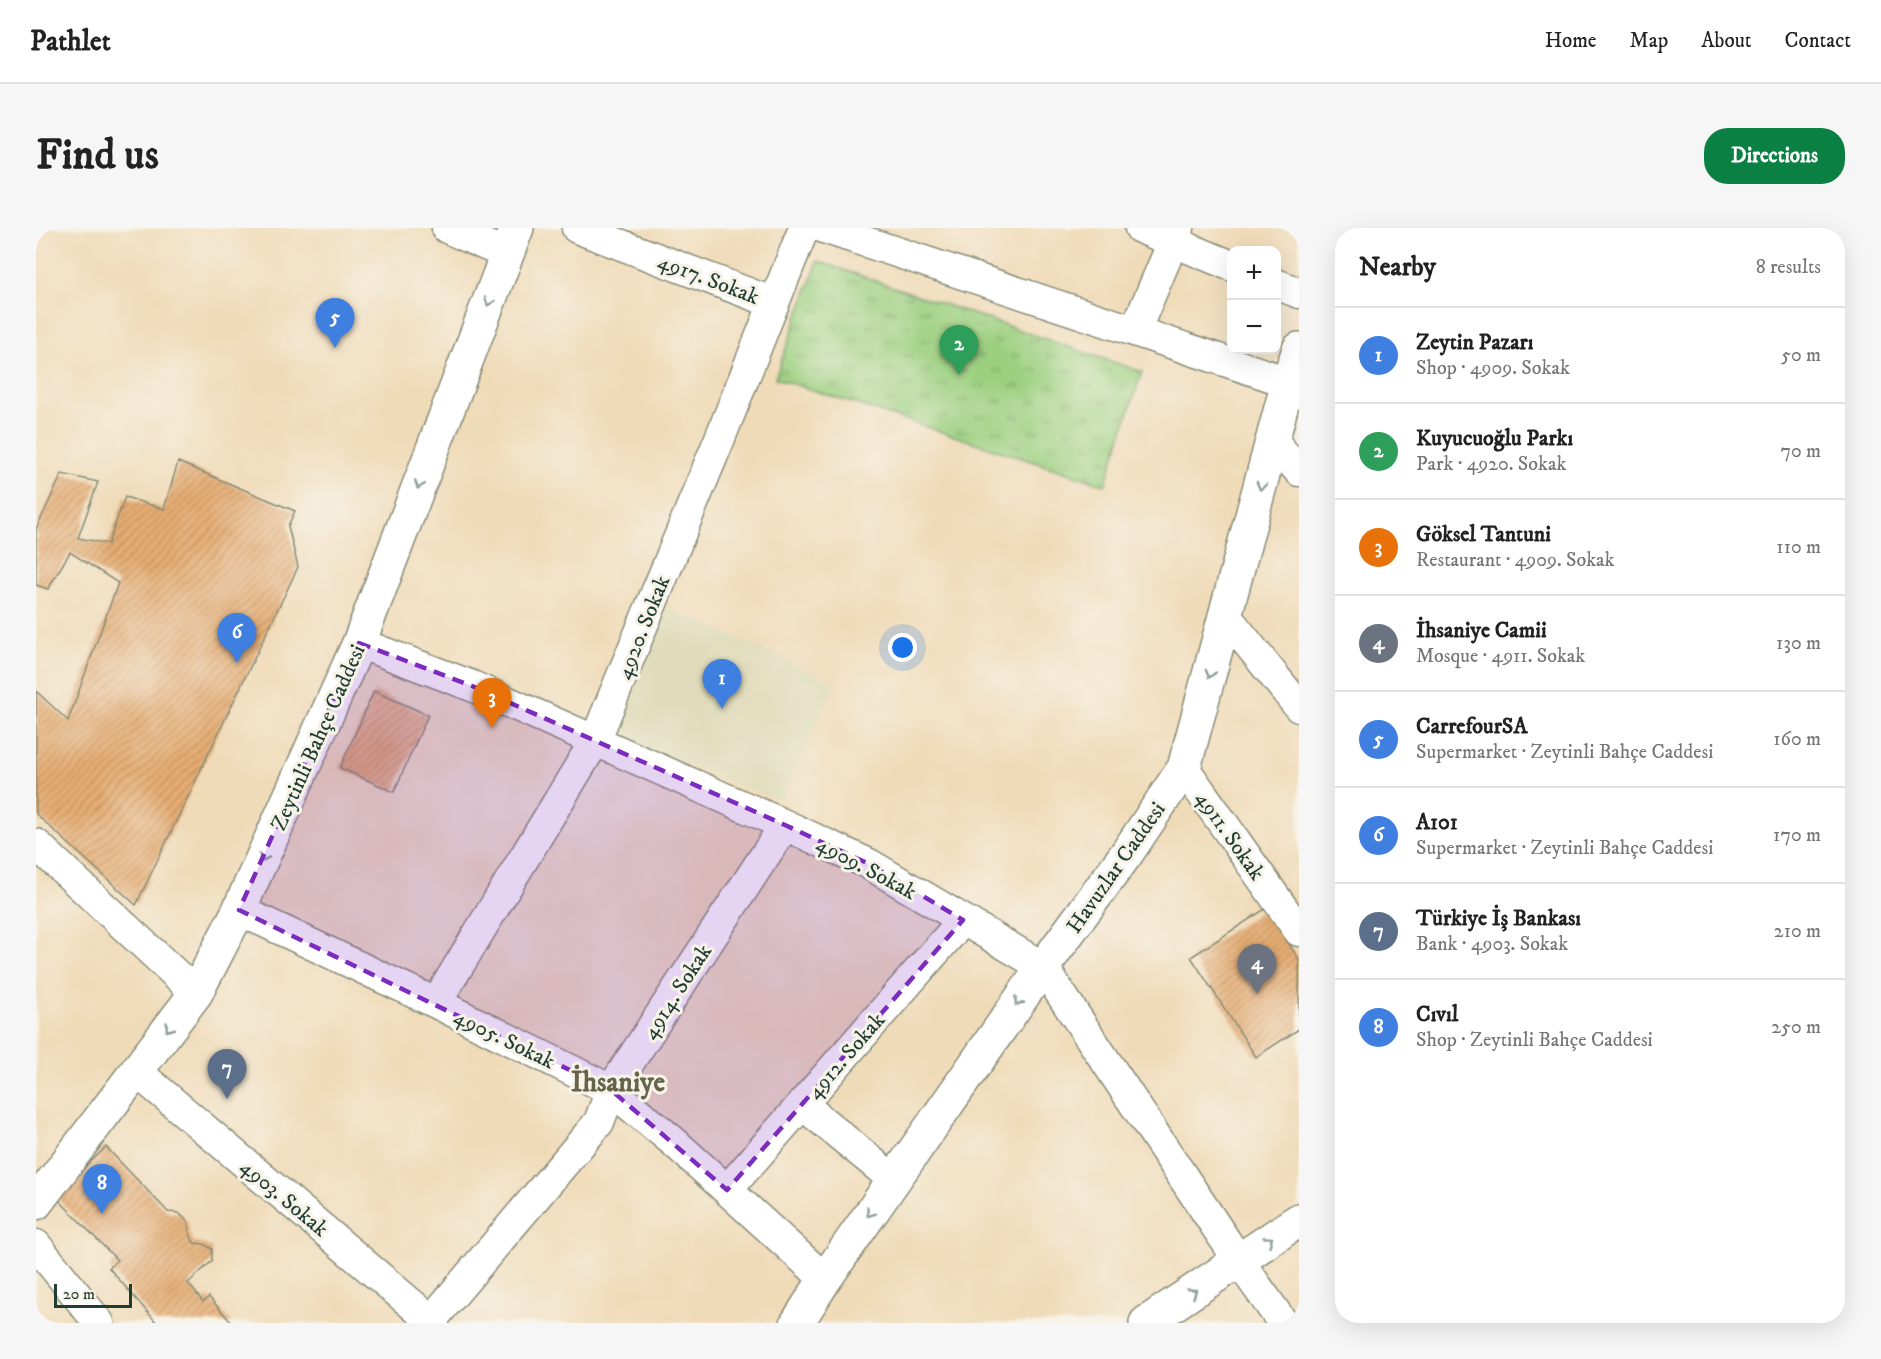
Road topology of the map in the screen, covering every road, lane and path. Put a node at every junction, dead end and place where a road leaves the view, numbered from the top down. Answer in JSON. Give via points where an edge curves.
{"nodes":[{"id":1,"x":447,"y":228,"type":"edge"},
{"id":2,"x":577,"y":228,"type":"edge"},
{"id":3,"x":804,"y":228,"type":"edge"},
{"id":4,"x":824,"y":228,"type":"edge"},
{"id":5,"x":1140,"y":228,"type":"edge"},
{"id":6,"x":1176,"y":235,"type":"edge"},
{"id":7,"x":512,"y":241,"type":"edge"},
{"id":8,"x":1227,"y":263,"type":"edge"},
{"id":9,"x":1281,"y":286,"type":"edge"},
{"id":10,"x":1299,"y":293,"type":"edge"},
{"id":11,"x":774,"y":303,"type":"junction"},
{"id":12,"x":1136,"y":331,"type":"junction"},
{"id":13,"x":1299,"y":349,"type":"edge"},
{"id":14,"x":1288,"y":382,"type":"junction"},
{"id":15,"x":1273,"y":441,"type":"junction"},
{"id":16,"x":1299,"y":471,"type":"edge"},
{"id":17,"x":1226,"y":616,"type":"junction"},
{"id":18,"x":359,"y":643,"type":"junction"},
{"id":19,"x":1299,"y":707,"type":"edge"},
{"id":20,"x":595,"y":741,"type":"junction"},
{"id":21,"x":1184,"y":768,"type":"junction"},
{"id":22,"x":785,"y":825,"type":"junction"},
{"id":23,"x":36,"y":844,"type":"edge"},
{"id":24,"x":239,"y":910,"type":"junction"},
{"id":25,"x":963,"y":920,"type":"junction"},
{"id":26,"x":1299,"y":931,"type":"edge"},
{"id":27,"x":1043,"y":967,"type":"junction"},
{"id":28,"x":196,"y":993,"type":"junction"},
{"id":29,"x":436,"y":1004,"type":"junction"},
{"id":30,"x":136,"y":1071,"type":"junction"},
{"id":31,"x":611,"y":1090,"type":"junction"},
{"id":32,"x":802,"y":1104,"type":"junction"},
{"id":33,"x":894,"y":1180,"type":"junction"},
{"id":34,"x":727,"y":1190,"type":"junction"},
{"id":35,"x":36,"y":1203,"type":"edge"},
{"id":36,"x":1299,"y":1220,"type":"edge"},
{"id":37,"x":36,"y":1245,"type":"edge"},
{"id":38,"x":1239,"y":1261,"type":"junction"},
{"id":39,"x":825,"y":1279,"type":"junction"},
{"id":40,"x":432,"y":1322,"type":"edge"},
{"id":41,"x":99,"y":1323,"type":"edge"},
{"id":42,"x":797,"y":1323,"type":"edge"},
{"id":43,"x":1146,"y":1323,"type":"edge"},
{"id":44,"x":1283,"y":1323,"type":"edge"}],
"edges":[{"from":1,"to":7,"type":"street"},
{"from":2,"to":11,"type":"street","name":"4917. Sokak"},
{"from":3,"to":11,"type":"street","name":"4920. Sokak"},
{"from":4,"to":12,"type":"street"},
{"from":5,"to":6,"type":"street"},
{"from":6,"to":8,"type":"street"},
{"from":6,"to":12,"type":"street"},
{"from":7,"to":18,"type":"street","name":"Zeytinli Bahçe Caddesi","one_way":true},
{"from":9,"to":10,"type":"street"},
{"from":11,"to":20,"type":"street","name":"4920. Sokak"},
{"from":12,"to":14,"type":"street"},
{"from":13,"to":14,"type":"street","name":"Havuzlar Caddesi"},
{"from":14,"to":15,"type":"street","name":"Havuzlar Caddesi"},
{"from":15,"to":16,"type":"street"},
{"from":15,"to":17,"type":"street","name":"Havuzlar Caddesi","one_way":true},
{"from":17,"to":19,"type":"street"},
{"from":17,"to":21,"type":"street","name":"Havuzlar Caddesi","one_way":true},
{"from":18,"to":20,"type":"street","name":"4909. Sokak","via":[[472,686]]},
{"from":18,"to":24,"type":"street","name":"Zeytinli Bahçe Caddesi","one_way":true},
{"from":20,"to":22,"type":"street","name":"4909. Sokak"},
{"from":20,"to":29,"type":"street","name":"4920. Sokak"},
{"from":21,"to":26,"type":"street","name":"4911. Sokak"},
{"from":21,"to":27,"type":"street","name":"Havuzlar Caddesi"},
{"from":22,"to":25,"type":"street","name":"4909. Sokak","via":[[868,864]]},
{"from":22,"to":31,"type":"street","name":"4914. Sokak"},
{"from":23,"to":28,"type":"street"},
{"from":24,"to":28,"type":"street","name":"Zeytinli Bahçe Caddesi"},
{"from":24,"to":29,"type":"street","name":"4905. Sokak"},
{"from":25,"to":27,"type":"street","name":"4909. Sokak"},
{"from":25,"to":32,"type":"street","name":"4912. Sokak"},
{"from":27,"to":33,"type":"street","name":"Havuzlar Caddesi","one_way":true},
{"from":27,"to":38,"type":"street","name":"4909. Sokak"},
{"from":28,"to":30,"type":"street","name":"Zeytinli Bahçe Caddesi","one_way":true},
{"from":29,"to":31,"type":"street","name":"4905. Sokak"},
{"from":30,"to":35,"type":"street","name":"Zeytinli Bahçe Caddesi"},
{"from":30,"to":40,"type":"street","name":"4903. Sokak"},
{"from":31,"to":34,"type":"street","name":"4905. Sokak"},
{"from":31,"to":40,"type":"street","name":"4914. Sokak","via":[[599,1122]]},
{"from":32,"to":33,"type":"street"},
{"from":32,"to":34,"type":"street","name":"4912. Sokak"},
{"from":33,"to":39,"type":"street","name":"Havuzlar Caddesi","one_way":true},
{"from":34,"to":39,"type":"street","name":"4905. Sokak"},
{"from":38,"to":36,"type":"street","one_way":true},
{"from":37,"to":41,"type":"street"},
{"from":43,"to":38,"type":"street","one_way":true},
{"from":38,"to":44,"type":"street","name":"4909. Sokak"},
{"from":39,"to":42,"type":"street","name":"Havuzlar Caddesi"}]}
